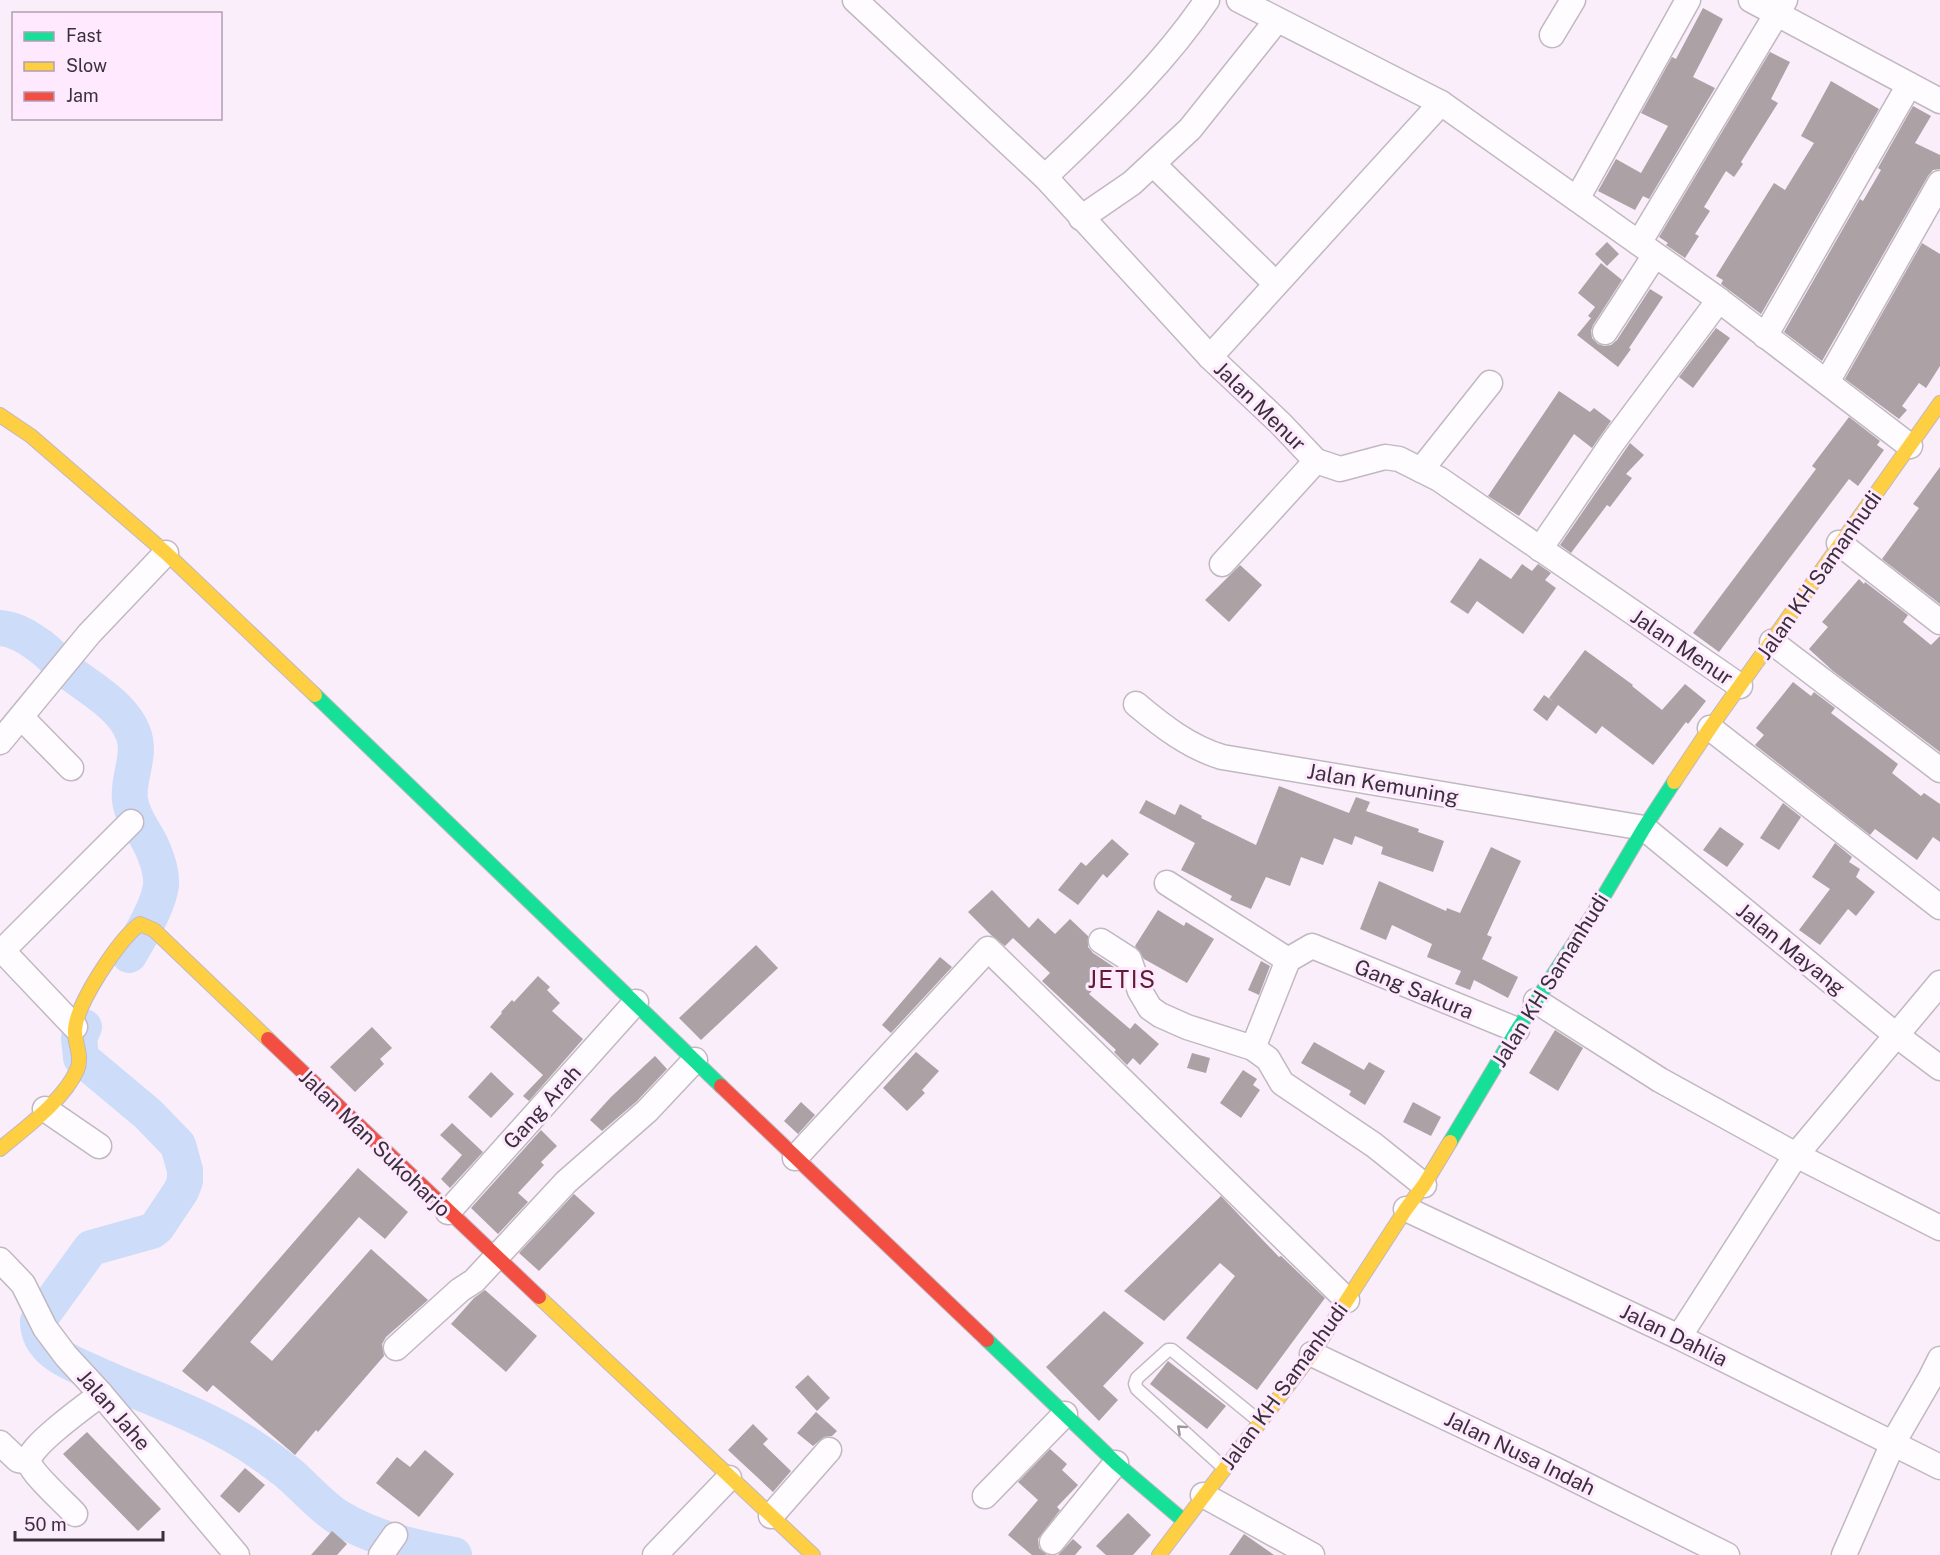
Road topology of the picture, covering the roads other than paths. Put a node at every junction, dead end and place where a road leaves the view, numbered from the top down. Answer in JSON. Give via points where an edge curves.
{"nodes":[{"id":1,"x":855,"y":0,"type":"edge"},
{"id":2,"x":1207,"y":0,"type":"edge"},
{"id":3,"x":1239,"y":0,"type":"edge"},
{"id":4,"x":1573,"y":0,"type":"edge"},
{"id":5,"x":1688,"y":0,"type":"edge"},
{"id":6,"x":1752,"y":0,"type":"edge"},
{"id":7,"x":1781,"y":7,"type":"edge"},
{"id":8,"x":1277,"y":20,"type":"junction"},
{"id":9,"x":1552,"y":35,"type":"dead end"},
{"id":10,"x":1910,"y":85,"type":"junction"},
{"id":11,"x":1940,"y":101,"type":"edge"},
{"id":12,"x":1441,"y":104,"type":"junction"},
{"id":13,"x":1153,"y":164,"type":"junction"},
{"id":14,"x":1045,"y":177,"type":"junction"},
{"id":15,"x":1940,"y":183,"type":"edge"},
{"id":16,"x":1577,"y":199,"type":"junction"},
{"id":17,"x":1081,"y":218,"type":"junction"},
{"id":18,"x":1647,"y":249,"type":"junction"},
{"id":19,"x":1276,"y":284,"type":"junction"},
{"id":20,"x":1719,"y":300,"type":"junction"},
{"id":21,"x":1605,"y":332,"type":"dead end"},
{"id":22,"x":1765,"y":336,"type":"junction"},
{"id":23,"x":1210,"y":357,"type":"junction"},
{"id":24,"x":1827,"y":382,"type":"junction"},
{"id":25,"x":1491,"y":383,"type":"dead end"},
{"id":26,"x":1940,"y":403,"type":"edge"},
{"id":27,"x":0,"y":415,"type":"edge"},
{"id":28,"x":1910,"y":446,"type":"junction"},
{"id":29,"x":1316,"y":461,"type":"junction"},
{"id":30,"x":1421,"y":470,"type":"junction"},
{"id":31,"x":1839,"y":543,"type":"junction"},
{"id":32,"x":1540,"y":549,"type":"junction"},
{"id":33,"x":166,"y":553,"type":"junction"},
{"id":34,"x":1222,"y":564,"type":"dead end"},
{"id":35,"x":1940,"y":622,"type":"edge"},
{"id":36,"x":1772,"y":642,"type":"junction"},
{"id":37,"x":1740,"y":686,"type":"junction"},
{"id":38,"x":1136,"y":704,"type":"dead end"},
{"id":39,"x":21,"y":717,"type":"junction"},
{"id":40,"x":1710,"y":728,"type":"junction"},
{"id":41,"x":0,"y":742,"type":"edge"},
{"id":42,"x":71,"y":768,"type":"dead end"},
{"id":43,"x":1940,"y":770,"type":"edge"},
{"id":44,"x":130,"y":822,"type":"dead end"},
{"id":45,"x":1644,"y":828,"type":"junction"},
{"id":46,"x":1167,"y":883,"type":"dead end"},
{"id":47,"x":1940,"y":907,"type":"edge"},
{"id":48,"x":1101,"y":941,"type":"dead end"},
{"id":49,"x":1,"y":949,"type":"edge"},
{"id":50,"x":1288,"y":960,"type":"junction"},
{"id":51,"x":1940,"y":983,"type":"edge"},
{"id":52,"x":1536,"y":1001,"type":"junction"},
{"id":53,"x":636,"y":1002,"type":"junction"},
{"id":54,"x":75,"y":1027,"type":"junction"},
{"id":55,"x":1517,"y":1030,"type":"junction"},
{"id":56,"x":1896,"y":1035,"type":"junction"},
{"id":57,"x":1253,"y":1047,"type":"junction"},
{"id":58,"x":695,"y":1060,"type":"junction"},
{"id":59,"x":1940,"y":1068,"type":"edge"},
{"id":60,"x":45,"y":1108,"type":"junction"},
{"id":61,"x":99,"y":1146,"type":"dead end"},
{"id":62,"x":0,"y":1149,"type":"edge"},
{"id":63,"x":1796,"y":1155,"type":"junction"},
{"id":64,"x":795,"y":1158,"type":"junction"},
{"id":65,"x":1424,"y":1185,"type":"junction"},
{"id":66,"x":1406,"y":1209,"type":"junction"},
{"id":67,"x":448,"y":1212,"type":"junction"},
{"id":68,"x":1940,"y":1228,"type":"edge"},
{"id":69,"x":497,"y":1258,"type":"junction"},
{"id":70,"x":0,"y":1260,"type":"edge"},
{"id":71,"x":1347,"y":1300,"type":"junction"},
{"id":72,"x":1679,"y":1337,"type":"junction"},
{"id":73,"x":396,"y":1348,"type":"dead end"},
{"id":74,"x":1312,"y":1354,"type":"junction"},
{"id":75,"x":1937,"y":1373,"type":"edge"},
{"id":76,"x":101,"y":1394,"type":"junction"},
{"id":77,"x":1065,"y":1414,"type":"junction"},
{"id":78,"x":1260,"y":1422,"type":"junction"},
{"id":79,"x":0,"y":1443,"type":"edge"},
{"id":80,"x":1893,"y":1443,"type":"junction"},
{"id":81,"x":829,"y":1450,"type":"dead end"},
{"id":82,"x":28,"y":1462,"type":"junction"},
{"id":83,"x":1116,"y":1463,"type":"junction"},
{"id":84,"x":1940,"y":1467,"type":"edge"},
{"id":85,"x":1224,"y":1468,"type":"junction"},
{"id":86,"x":729,"y":1478,"type":"junction"},
{"id":87,"x":1203,"y":1495,"type":"junction"},
{"id":88,"x":985,"y":1496,"type":"dead end"},
{"id":89,"x":75,"y":1514,"type":"dead end"},
{"id":90,"x":771,"y":1516,"type":"junction"},
{"id":91,"x":1184,"y":1521,"type":"junction"},
{"id":92,"x":395,"y":1535,"type":"dead end"},
{"id":93,"x":1052,"y":1542,"type":"dead end"},
{"id":94,"x":237,"y":1555,"type":"edge"},
{"id":95,"x":381,"y":1555,"type":"edge"},
{"id":96,"x":655,"y":1555,"type":"edge"},
{"id":97,"x":813,"y":1555,"type":"edge"},
{"id":98,"x":1159,"y":1555,"type":"edge"},
{"id":99,"x":1312,"y":1555,"type":"edge"},
{"id":100,"x":1727,"y":1555,"type":"edge"},
{"id":101,"x":1844,"y":1555,"type":"edge"}],
"edges":[{"from":1,"to":14,"type":"street","name":"Jalan Menur"},
{"from":2,"to":14,"type":"street","via":[[1131,93]]},
{"from":3,"to":8,"type":"street"},
{"from":4,"to":9,"type":"street"},
{"from":5,"to":16,"type":"street"},
{"from":6,"to":7,"type":"street"},
{"from":7,"to":10,"type":"street"},
{"from":7,"to":18,"type":"street"},
{"from":8,"to":12,"type":"street"},
{"from":8,"to":13,"type":"street","via":[[1190,129]]},
{"from":10,"to":11,"type":"street"},
{"from":10,"to":22,"type":"street"},
{"from":12,"to":16,"type":"street"},
{"from":12,"to":19,"type":"street"},
{"from":13,"to":17,"type":"street"},
{"from":13,"to":19,"type":"street"},
{"from":14,"to":17,"type":"street","name":"Jalan Menur"},
{"from":15,"to":24,"type":"street"},
{"from":16,"to":18,"type":"street"},
{"from":17,"to":23,"type":"street","name":"Jalan Menur"},
{"from":18,"to":20,"type":"street"},
{"from":18,"to":21,"type":"street"},
{"from":19,"to":23,"type":"street"},
{"from":20,"to":22,"type":"street"},
{"from":20,"to":32,"type":"street","via":[[1613,442]]},
{"from":22,"to":24,"type":"street"},
{"from":23,"to":29,"type":"street","name":"Jalan Menur"},
{"from":24,"to":28,"type":"street"},
{"from":25,"to":30,"type":"street"},
{"from":26,"to":28,"type":"street","name":"Jalan KH Samanhudi"},
{"from":27,"to":33,"type":"street","via":[[32,436]]},
{"from":28,"to":31,"type":"street","name":"Jalan KH Samanhudi"},
{"from":29,"to":30,"type":"street","name":"Jalan Menur","via":[[1340,469],[1385,457]]},
{"from":29,"to":34,"type":"street"},
{"from":30,"to":32,"type":"street","name":"Jalan Menur"},
{"from":31,"to":35,"type":"street"},
{"from":31,"to":36,"type":"street","name":"Jalan KH Samanhudi"},
{"from":32,"to":37,"type":"street","name":"Jalan Menur"},
{"from":33,"to":39,"type":"street","via":[[89,634]]},
{"from":33,"to":53,"type":"street"},
{"from":36,"to":37,"type":"street","name":"Jalan KH Samanhudi"},
{"from":36,"to":43,"type":"street"},
{"from":37,"to":40,"type":"street","name":"Jalan KH Samanhudi"},
{"from":38,"to":45,"type":"street","name":"Jalan Kemuning","via":[[1163,727],[1222,757]]},
{"from":39,"to":41,"type":"street"},
{"from":39,"to":42,"type":"street"},
{"from":40,"to":45,"type":"street","name":"Jalan KH Samanhudi"},
{"from":40,"to":47,"type":"street"},
{"from":44,"to":49,"type":"street"},
{"from":45,"to":52,"type":"street","name":"Jalan KH Samanhudi"},
{"from":45,"to":56,"type":"street","name":"Jalan Mayang"},
{"from":46,"to":50,"type":"street"},
{"from":48,"to":57,"type":"street","via":[[1129,959],[1140,991],[1150,1008],[1160,1015]]},
{"from":49,"to":54,"type":"street"},
{"from":50,"to":55,"type":"street","name":"Gang Sakura","via":[[1312,946]]},
{"from":50,"to":57,"type":"street"},
{"from":51,"to":56,"type":"street"},
{"from":52,"to":55,"type":"street","name":"Jalan KH Samanhudi"},
{"from":52,"to":63,"type":"street","via":[[1660,1080]]},
{"from":53,"to":58,"type":"street"},
{"from":53,"to":67,"type":"street","name":"Gang Arah"},
{"from":54,"to":60,"type":"street","via":[[79,1067]]},
{"from":54,"to":67,"type":"street","name":"Jalan Man Sukoharjo","via":[[91,990],[128,932],[140,924],[153,930]]},
{"from":55,"to":65,"type":"street","name":"Jalan KH Samanhudi"},
{"from":56,"to":59,"type":"street","name":"Jalan Mayang"},
{"from":56,"to":63,"type":"street"},
{"from":57,"to":65,"type":"street","via":[[1268,1059],[1282,1083],[1374,1145]]},
{"from":58,"to":64,"type":"street"},
{"from":58,"to":69,"type":"street","via":[[647,1111],[566,1182]]},
{"from":60,"to":61,"type":"street"},
{"from":60,"to":62,"type":"street"},
{"from":63,"to":68,"type":"street"},
{"from":63,"to":72,"type":"street"},
{"from":64,"to":71,"type":"street","via":[[988,949]]},
{"from":64,"to":77,"type":"street"},
{"from":65,"to":66,"type":"street","name":"Jalan KH Samanhudi"},
{"from":66,"to":71,"type":"street","name":"Jalan KH Samanhudi"},
{"from":66,"to":72,"type":"street","name":"Jalan Dahlia"},
{"from":67,"to":69,"type":"street","name":"Jalan Man Sukoharjo"},
{"from":69,"to":73,"type":"street"},
{"from":69,"to":86,"type":"street","name":"Jalan Man Sukoharjo"},
{"from":70,"to":76,"type":"street","name":"Jalan Jahe","via":[[23,1284],[45,1328],[66,1356]]},
{"from":71,"to":74,"type":"street","name":"Jalan KH Samanhudi"},
{"from":72,"to":80,"type":"street","name":"Jalan Dahlia"},
{"from":74,"to":78,"type":"street","name":"Jalan KH Samanhudi"},
{"from":74,"to":100,"type":"street","name":"Jalan Nusa Indah"},
{"from":75,"to":80,"type":"street"},
{"from":76,"to":82,"type":"street","via":[[32,1450]]},
{"from":76,"to":94,"type":"street","name":"Jalan Jahe"},
{"from":77,"to":83,"type":"street"},
{"from":77,"to":88,"type":"street"},
{"from":78,"to":85,"type":"street","name":"Jalan KH Samanhudi"},
{"from":85,"to":78,"type":"lane","one_way":true,"via":[[1137,1389],[1137,1378],[1172,1350]]},
{"from":79,"to":82,"type":"street","via":[[18,1460]]},
{"from":80,"to":84,"type":"street","name":"Jalan Dahlia"},
{"from":80,"to":101,"type":"street"},
{"from":81,"to":90,"type":"street"},
{"from":82,"to":89,"type":"street"},
{"from":83,"to":91,"type":"street"},
{"from":83,"to":93,"type":"street"},
{"from":85,"to":87,"type":"street","name":"Jalan KH Samanhudi"},
{"from":86,"to":90,"type":"street","name":"Jalan Man Sukoharjo"},
{"from":86,"to":96,"type":"street"},
{"from":87,"to":91,"type":"street","name":"Jalan KH Samanhudi"},
{"from":87,"to":99,"type":"street"},
{"from":90,"to":97,"type":"street","name":"Jalan Man Sukoharjo"},
{"from":91,"to":98,"type":"street","name":"Jalan KH Samanhudi"},
{"from":92,"to":95,"type":"street"}]}
